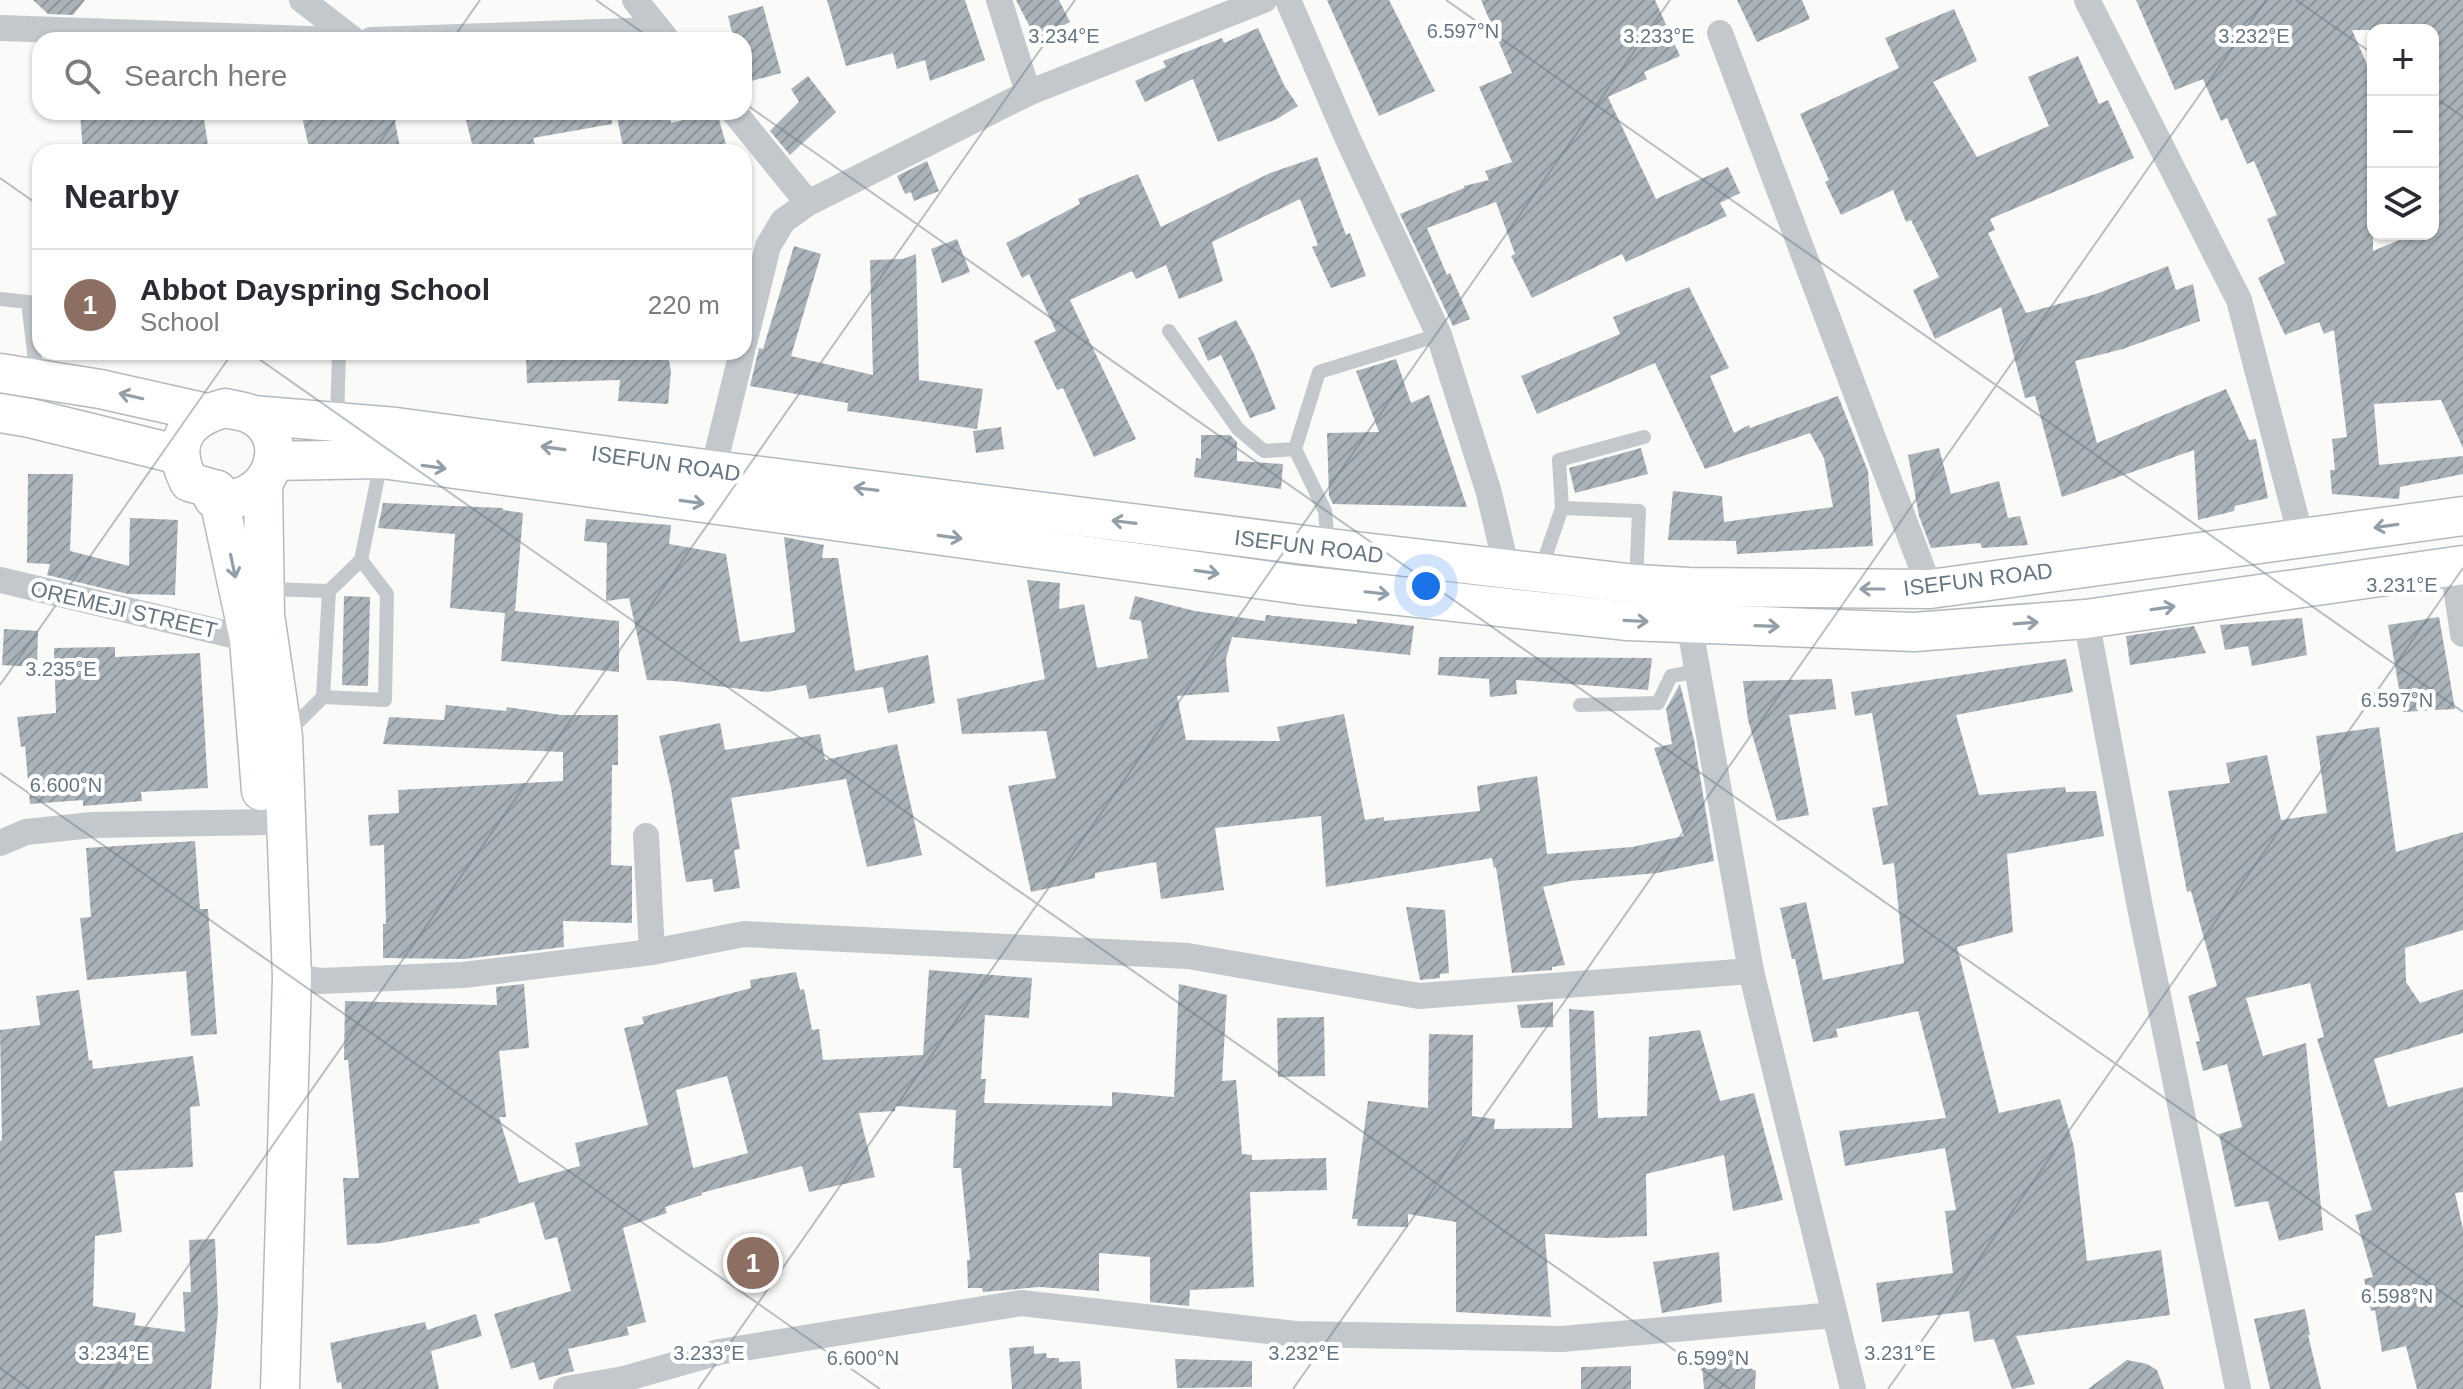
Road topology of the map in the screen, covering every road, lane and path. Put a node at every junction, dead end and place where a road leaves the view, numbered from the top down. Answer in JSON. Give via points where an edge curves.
{"nodes":[{"id":1,"x":302,"y":0,"type":"edge"},
{"id":2,"x":635,"y":0,"type":"edge"},
{"id":3,"x":999,"y":0,"type":"edge"},
{"id":4,"x":1264,"y":0,"type":"edge"},
{"id":5,"x":1288,"y":0,"type":"edge"},
{"id":6,"x":2087,"y":0,"type":"edge"},
{"id":7,"x":0,"y":28,"type":"edge"},
{"id":8,"x":113,"y":32,"type":"edge"},
{"id":9,"x":344,"y":32,"type":"edge"},
{"id":10,"x":661,"y":32,"type":"edge"},
{"id":11,"x":1720,"y":33,"type":"dead end"},
{"id":12,"x":1028,"y":93,"type":"junction"},
{"id":13,"x":741,"y":120,"type":"edge"},
{"id":14,"x":808,"y":203,"type":"junction"},
{"id":15,"x":0,"y":299,"type":"edge"},
{"id":16,"x":752,"y":311,"type":"edge"},
{"id":17,"x":1169,"y":331,"type":"dead end"},
{"id":18,"x":1439,"y":335,"type":"junction"},
{"id":19,"x":32,"y":336,"type":"edge"},
{"id":20,"x":35,"y":360,"type":"edge"},
{"id":21,"x":339,"y":360,"type":"edge"},
{"id":22,"x":740,"y":360,"type":"edge"},
{"id":23,"x":0,"y":373,"type":"edge"},
{"id":24,"x":37,"y":379,"type":"junction"},
{"id":25,"x":0,"y":413,"type":"edge"},
{"id":26,"x":207,"y":413,"type":"junction"},
{"id":27,"x":252,"y":415,"type":"junction"},
{"id":28,"x":337,"y":421,"type":"junction"},
{"id":29,"x":1644,"y":437,"type":"dead end"},
{"id":30,"x":1295,"y":449,"type":"junction"},
{"id":31,"x":180,"y":455,"type":"junction"},
{"id":32,"x":382,"y":459,"type":"junction"},
{"id":33,"x":713,"y":470,"type":"junction"},
{"id":34,"x":268,"y":473,"type":"junction"},
{"id":35,"x":217,"y":490,"type":"junction"},
{"id":36,"x":1562,"y":508,"type":"junction"},
{"id":37,"x":2463,"y":516,"type":"edge"},
{"id":38,"x":2301,"y":537,"type":"junction"},
{"id":39,"x":1329,"y":548,"type":"junction"},
{"id":40,"x":361,"y":560,"type":"junction"},
{"id":41,"x":2458,"y":566,"type":"edge"},
{"id":42,"x":1523,"y":571,"type":"junction"},
{"id":43,"x":0,"y":580,"type":"edge"},
{"id":44,"x":1636,"y":584,"type":"junction"},
{"id":45,"x":265,"y":589,"type":"junction"},
{"id":46,"x":1930,"y":589,"type":"junction"},
{"id":47,"x":329,"y":591,"type":"junction"},
{"id":48,"x":1689,"y":605,"type":"junction"},
{"id":49,"x":2086,"y":619,"type":"junction"},
{"id":50,"x":2463,"y":634,"type":"edge"},
{"id":51,"x":249,"y":639,"type":"junction"},
{"id":52,"x":1698,"y":671,"type":"junction"},
{"id":53,"x":323,"y":697,"type":"junction"},
{"id":54,"x":1580,"y":705,"type":"dead end"},
{"id":55,"x":283,"y":737,"type":"junction"},
{"id":56,"x":264,"y":822,"type":"junction"},
{"id":57,"x":646,"y":836,"type":"dead end"},
{"id":58,"x":0,"y":843,"type":"edge"},
{"id":59,"x":652,"y":952,"type":"junction"},
{"id":60,"x":1751,"y":971,"type":"junction"},
{"id":61,"x":292,"y":977,"type":"junction"},
{"id":62,"x":1834,"y":1315,"type":"junction"},
{"id":63,"x":258,"y":1389,"type":"edge"},
{"id":64,"x":280,"y":1389,"type":"edge"},
{"id":65,"x":566,"y":1389,"type":"edge"},
{"id":66,"x":1853,"y":1389,"type":"edge"},
{"id":67,"x":2238,"y":1389,"type":"edge"}],
"edges":[{"from":1,"to":9,"type":"street"},
{"from":2,"to":10,"type":"street"},
{"from":3,"to":12,"type":"street"},
{"from":4,"to":12,"type":"street"},
{"from":5,"to":18,"type":"street"},
{"from":6,"to":38,"type":"street","via":[[2239,300]]},
{"from":7,"to":8,"type":"street"},
{"from":11,"to":46,"type":"street"},
{"from":12,"to":14,"type":"street"},
{"from":13,"to":14,"type":"street"},
{"from":14,"to":16,"type":"street","via":[[783,221],[768,246]]},
{"from":15,"to":19,"type":"lane","via":[[28,302]]},
{"from":17,"to":30,"type":"lane","via":[[1238,429],[1264,451]]},
{"from":18,"to":30,"type":"lane","via":[[1319,372]]},
{"from":18,"to":42,"type":"street","via":[[1489,493]]},
{"from":20,"to":24,"type":"lane"},
{"from":21,"to":28,"type":"lane"},
{"from":22,"to":33,"type":"street"},
{"from":23,"to":24,"type":"street"},
{"from":26,"to":24,"type":"street","one_way":true},
{"from":25,"to":31,"type":"street"},
{"from":26,"to":27,"type":"street","via":[[225,408]]},
{"from":26,"to":31,"type":"street","via":[[187,429]]},
{"from":27,"to":28,"type":"street","name":"ISEFUN ROAD"},
{"from":27,"to":34,"type":"street","via":[[270,437]]},
{"from":33,"to":28,"type":"street","name":"ISEFUN ROAD","one_way":true},
{"from":29,"to":36,"type":"lane","via":[[1559,460]]},
{"from":30,"to":39,"type":"lane","via":[[1325,511]]},
{"from":31,"to":35,"type":"street","via":[[189,482]]},
{"from":32,"to":34,"type":"street","name":"ISEFUN ROAD"},
{"from":32,"to":40,"type":"lane"},
{"from":32,"to":48,"type":"street","name":"ISEFUN ROAD","one_way":true,"via":[[1300,585],[1628,621]]},
{"from":39,"to":33,"type":"street","name":"ISEFUN ROAD","one_way":true},
{"from":34,"to":35,"type":"street","via":[[240,499],[213,498]]},
{"from":34,"to":45,"type":"street"},
{"from":35,"to":51,"type":"street","one_way":true},
{"from":36,"to":42,"type":"lane"},
{"from":36,"to":44,"type":"lane","via":[[1639,511]]},
{"from":37,"to":38,"type":"street","name":"ISEFUN ROAD","one_way":true},
{"from":38,"to":46,"type":"street","name":"ISEFUN ROAD"},
{"from":39,"to":42,"type":"street","name":"ISEFUN ROAD"},
{"from":40,"to":47,"type":"lane"},
{"from":40,"to":53,"type":"lane","via":[[387,594],[385,700]]},
{"from":49,"to":41,"type":"street","name":"ISEFUN ROAD","one_way":true},
{"from":41,"to":50,"type":"street"},
{"from":42,"to":44,"type":"street","name":"ISEFUN ROAD"},
{"from":43,"to":51,"type":"street","name":"OREMEJI STREET"},
{"from":44,"to":48,"type":"street","name":"ISEFUN ROAD"},
{"from":45,"to":47,"type":"lane"},
{"from":45,"to":55,"type":"street"},
{"from":46,"to":48,"type":"street","name":"ISEFUN ROAD","one_way":true},
{"from":47,"to":53,"type":"lane"},
{"from":48,"to":49,"type":"street","name":"ISEFUN ROAD","one_way":true,"via":[[1914,632]]},
{"from":48,"to":52,"type":"street"},
{"from":49,"to":67,"type":"street"},
{"from":51,"to":56,"type":"street"},
{"from":52,"to":54,"type":"lane","via":[[1671,676],[1658,703]]},
{"from":52,"to":60,"type":"street"},
{"from":53,"to":55,"type":"lane"},
{"from":55,"to":61,"type":"street"},
{"from":56,"to":58,"type":"street","via":[[92,825],[26,832]]},
{"from":56,"to":63,"type":"street","via":[[269,989]]},
{"from":57,"to":59,"type":"street"},
{"from":59,"to":60,"type":"street","via":[[744,934],[1188,956],[1419,996]]},
{"from":59,"to":61,"type":"street","via":[[463,975],[321,981]]},
{"from":60,"to":62,"type":"street"},
{"from":61,"to":64,"type":"street"},
{"from":62,"to":65,"type":"street","via":[[1562,1339],[1296,1334],[1021,1303],[719,1352]]},
{"from":62,"to":66,"type":"street"}]}
